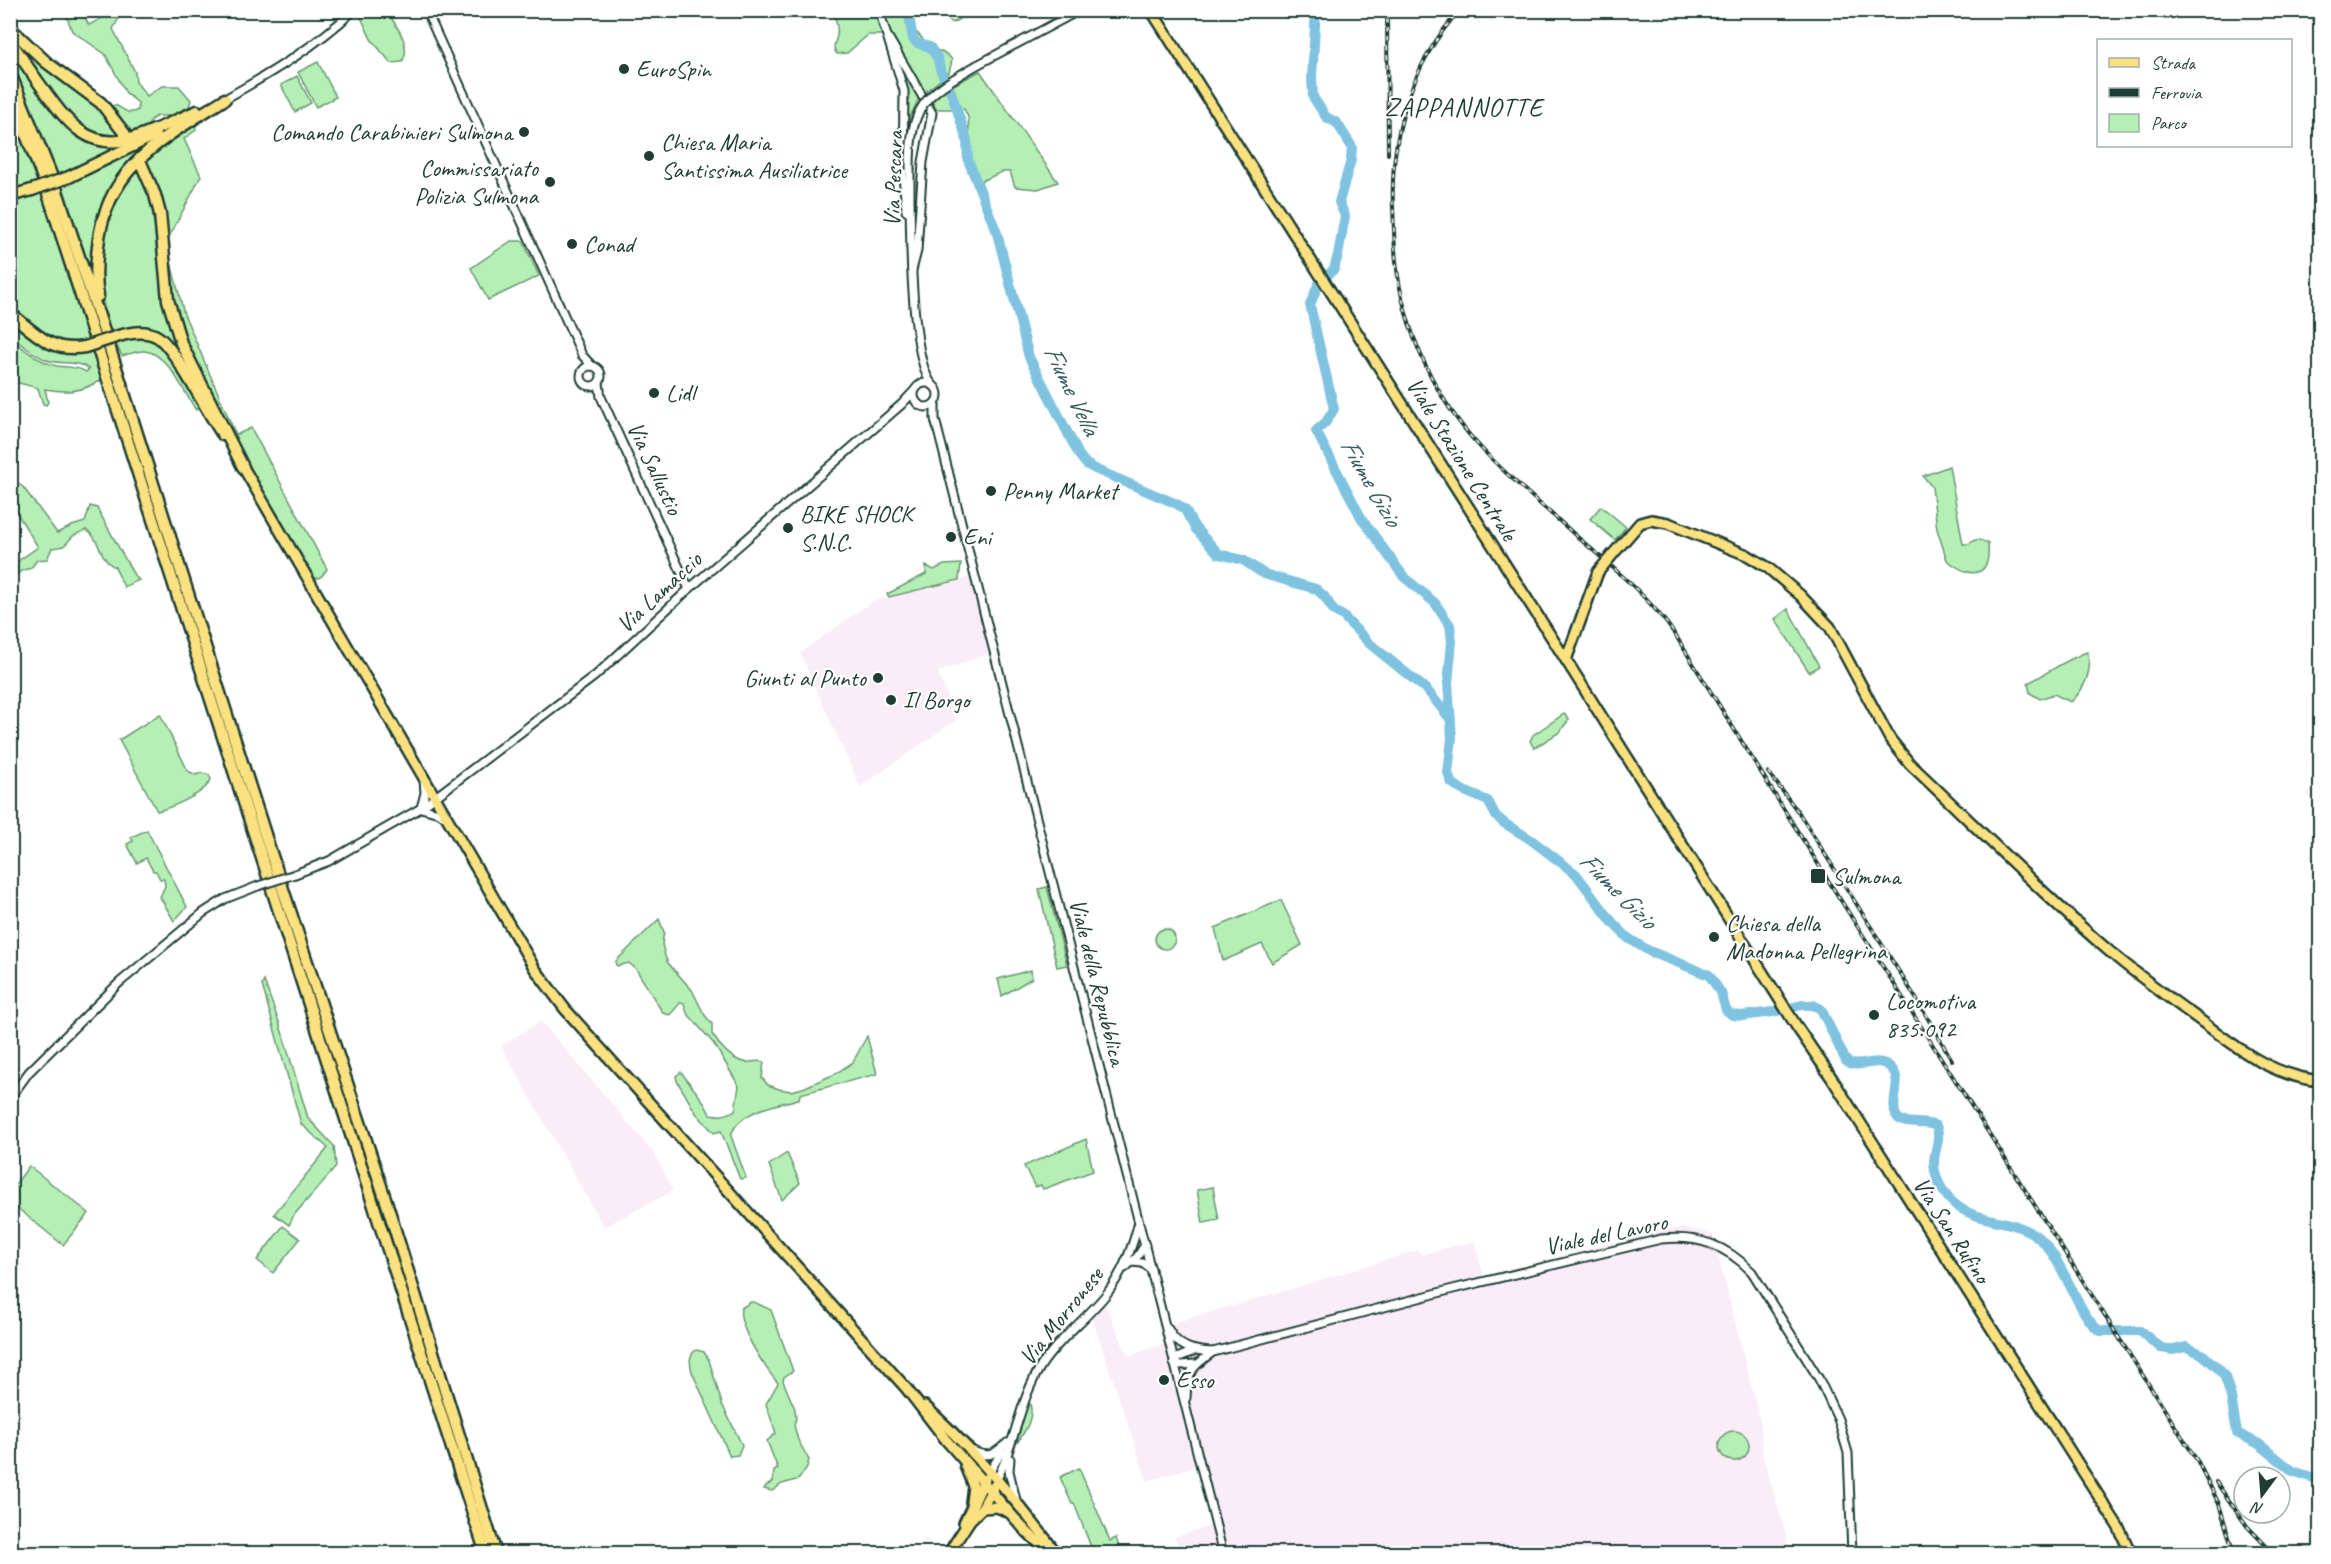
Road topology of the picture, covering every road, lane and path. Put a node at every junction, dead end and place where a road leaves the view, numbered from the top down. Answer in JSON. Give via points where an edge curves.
{"nodes":[{"id":1,"x":354,"y":10,"type":"edge"},
{"id":2,"x":426,"y":10,"type":"edge"},
{"id":3,"x":879,"y":10,"type":"edge"},
{"id":4,"x":1080,"y":10,"type":"edge"},
{"id":5,"x":1151,"y":10,"type":"edge"},
{"id":6,"x":10,"y":28,"type":"edge"},
{"id":7,"x":888,"y":38,"type":"junction"},
{"id":8,"x":10,"y":40,"type":"edge"},
{"id":9,"x":10,"y":74,"type":"edge"},
{"id":10,"x":10,"y":94,"type":"edge"},
{"id":11,"x":225,"y":99,"type":"junction"},
{"id":12,"x":10,"y":108,"type":"edge"},
{"id":13,"x":124,"y":134,"type":"dead end"},
{"id":14,"x":36,"y":159,"type":"junction"},
{"id":15,"x":141,"y":163,"type":"dead end"},
{"id":16,"x":10,"y":196,"type":"edge"},
{"id":17,"x":910,"y":222,"type":"junction"},
{"id":18,"x":912,"y":270,"type":"junction"},
{"id":19,"x":10,"y":313,"type":"edge"},
{"id":20,"x":110,"y":349,"type":"junction"},
{"id":21,"x":582,"y":355,"type":"junction"},
{"id":22,"x":592,"y":366,"type":"junction"},
{"id":23,"x":923,"y":370,"type":"junction"},
{"id":24,"x":581,"y":371,"type":"junction"},
{"id":25,"x":599,"y":383,"type":"junction"},
{"id":26,"x":932,"y":384,"type":"junction"},
{"id":27,"x":590,"y":387,"type":"junction"},
{"id":28,"x":916,"y":388,"type":"junction"},
{"id":29,"x":601,"y":397,"type":"junction"},
{"id":30,"x":935,"y":403,"type":"junction"},
{"id":31,"x":902,"y":404,"type":"junction"},
{"id":32,"x":921,"y":405,"type":"junction"},
{"id":33,"x":935,"y":419,"type":"junction"},
{"id":34,"x":243,"y":467,"type":"junction"},
{"id":35,"x":689,"y":589,"type":"junction"},
{"id":36,"x":1566,"y":660,"type":"junction"},
{"id":37,"x":424,"y":780,"type":"junction"},
{"id":38,"x":435,"y":799,"type":"junction"},
{"id":39,"x":422,"y":808,"type":"junction"},
{"id":40,"x":446,"y":817,"type":"junction"},
{"id":41,"x":1737,"y":931,"type":"joint"},
{"id":42,"x":2320,"y":1081,"type":"edge"},
{"id":43,"x":10,"y":1098,"type":"edge"},
{"id":44,"x":1139,"y":1223,"type":"junction"},
{"id":45,"x":1145,"y":1245,"type":"junction"},
{"id":46,"x":1130,"y":1252,"type":"junction"},
{"id":47,"x":1132,"y":1262,"type":"junction"},
{"id":48,"x":1151,"y":1269,"type":"junction"},
{"id":49,"x":1122,"y":1271,"type":"junction"},
{"id":50,"x":1164,"y":1321,"type":"junction"},
{"id":51,"x":1196,"y":1351,"type":"junction"},
{"id":52,"x":1213,"y":1352,"type":"junction"},
{"id":53,"x":1174,"y":1363,"type":"junction"},
{"id":54,"x":1197,"y":1363,"type":"junction"},
{"id":55,"x":906,"y":1388,"type":"junction"},
{"id":56,"x":1185,"y":1404,"type":"junction"},
{"id":57,"x":953,"y":1433,"type":"junction"},
{"id":58,"x":1009,"y":1445,"type":"junction"},
{"id":59,"x":960,"y":1456,"type":"junction"},
{"id":60,"x":986,"y":1478,"type":"junction"},
{"id":61,"x":996,"y":1481,"type":"junction"},
{"id":62,"x":992,"y":1491,"type":"junction"},
{"id":63,"x":1018,"y":1506,"type":"junction"},
{"id":64,"x":982,"y":1508,"type":"junction"},
{"id":65,"x":969,"y":1512,"type":"junction"},
{"id":66,"x":1011,"y":1513,"type":"junction"},
{"id":67,"x":958,"y":1536,"type":"junction"},
{"id":68,"x":486,"y":1554,"type":"edge"},
{"id":69,"x":496,"y":1554,"type":"edge"},
{"id":70,"x":948,"y":1554,"type":"edge"},
{"id":71,"x":1050,"y":1554,"type":"edge"},
{"id":72,"x":1057,"y":1554,"type":"edge"},
{"id":73,"x":1223,"y":1554,"type":"edge"},
{"id":74,"x":1852,"y":1554,"type":"edge"},
{"id":75,"x":2131,"y":1554,"type":"edge"}],
"edges":[{"from":1,"to":11,"type":"street","via":[[287,62]]},
{"from":2,"to":21,"type":"street"},
{"from":3,"to":7,"type":"street"},
{"from":4,"to":17,"type":"street","name":"Via Pescara","bridge":true,"via":[[938,88],[923,103],[912,133]]},
{"from":5,"to":36,"type":"main road","name":"Viale Stazione Centrale"},
{"from":6,"to":13,"type":"highway","via":[[37,55],[101,103]]},
{"from":7,"to":17,"type":"street","via":[[903,91],[903,176]]},
{"from":7,"to":18,"type":"street","via":[[932,113]]},
{"from":8,"to":11,"type":"highway","via":[[69,123],[102,141],[134,138]]},
{"from":9,"to":20,"type":"highway","via":[[54,182]]},
{"from":10,"to":14,"type":"highway"},
{"from":11,"to":16,"type":"highway","bridge":true,"via":[[69,177]]},
{"from":11,"to":20,"type":"highway","via":[[143,154],[110,198],[102,218],[96,284]]},
{"from":12,"to":14,"type":"highway"},
{"from":14,"to":68,"type":"highway"},
{"from":15,"to":34,"type":"highway","via":[[160,214],[168,300],[181,343]]},
{"from":17,"to":18,"type":"street","name":"Via Pescara"},
{"from":18,"to":23,"type":"street","name":"Via Pescara"},
{"from":19,"to":34,"type":"highway","bridge":true,"via":[[47,342],[67,348],[139,332],[166,344]]},
{"from":20,"to":69,"type":"highway"},
{"from":21,"to":22,"type":"street"},
{"from":21,"to":24,"type":"street"},
{"from":22,"to":24,"type":"street"},
{"from":22,"to":25,"type":"street","via":[[601,373]]},
{"from":23,"to":26,"type":"street","name":"Via Pescara"},
{"from":23,"to":28,"type":"street","name":"Via Pescara"},
{"from":24,"to":27,"type":"street","via":[[581,381]]},
{"from":25,"to":27,"type":"street"},
{"from":25,"to":29,"type":"street","name":"Via Sallustio"},
{"from":26,"to":28,"type":"street"},
{"from":26,"to":30,"type":"street","via":[[938,393]]},
{"from":27,"to":29,"type":"street","name":"Via Sallustio"},
{"from":28,"to":31,"type":"street","name":"Via Lamaccio"},
{"from":28,"to":32,"type":"street","via":[[915,398]]},
{"from":29,"to":35,"type":"street","name":"Via Sallustio"},
{"from":30,"to":32,"type":"street"},
{"from":30,"to":33,"type":"street","name":"Viale della Repubblica"},
{"from":31,"to":32,"type":"street"},
{"from":31,"to":35,"type":"street","name":"Via Lamaccio"},
{"from":32,"to":33,"type":"street","name":"Viale della Repubblica"},
{"from":33,"to":44,"type":"street","name":"Viale della Repubblica"},
{"from":34,"to":37,"type":"main road"},
{"from":35,"to":38,"type":"street","name":"Via Lamaccio","via":[[612,662]]},
{"from":36,"to":41,"type":"main road","name":"Viale Stazione Centrale"},
{"from":36,"to":42,"type":"main road","bridge":true,"via":[[1598,572],[1640,523],[1651,520],[1678,527],[1747,555],[1800,595],[1830,627],[1890,739],[1910,764],[2109,951],[2246,1054],[2276,1071]]},
{"from":37,"to":38,"type":"main road"},
{"from":37,"to":39,"type":"street"},
{"from":38,"to":39,"type":"street","name":"Via Lamaccio"},
{"from":38,"to":40,"type":"main road"},
{"from":39,"to":40,"type":"street"},
{"from":39,"to":43,"type":"street","name":"Via Lamaccio","bridge":true,"via":[[329,861],[225,899],[203,913],[119,983],[29,1072]]},
{"from":40,"to":55,"type":"main road","via":[[535,969],[565,1009]]},
{"from":41,"to":75,"type":"main road","name":"Via San Rufino","via":[[2113,1519]]},
{"from":44,"to":45,"type":"street","name":"Viale della Repubblica"},
{"from":44,"to":46,"type":"street","name":"Via Morronese"},
{"from":45,"to":46,"type":"street","name":"Via Morronese","via":[[1137,1245]]},
{"from":45,"to":47,"type":"street","name":"Via Morronese"},
{"from":45,"to":48,"type":"street","name":"Viale della Repubblica"},
{"from":46,"to":49,"type":"street","name":"Via Morronese"},
{"from":47,"to":48,"type":"street","name":"Via Morronese"},
{"from":47,"to":49,"type":"street","name":"Via Morronese"},
{"from":48,"to":50,"type":"street","name":"Viale della Repubblica"},
{"from":49,"to":58,"type":"street","name":"Via Morronese","via":[[1098,1304],[1042,1364]]},
{"from":50,"to":51,"type":"street","via":[[1175,1340]]},
{"from":50,"to":53,"type":"street","name":"Viale della Repubblica"},
{"from":51,"to":52,"type":"street"},
{"from":51,"to":53,"type":"street","via":[[1185,1353]]},
{"from":52,"to":54,"type":"street"},
{"from":52,"to":74,"type":"street","name":"Viale del Lavoro","via":[[1661,1239],[1709,1242],[1738,1258],[1752,1272],[1832,1403],[1848,1453]]},
{"from":53,"to":54,"type":"street"},
{"from":53,"to":56,"type":"street","name":"Viale della Repubblica"},
{"from":54,"to":56,"type":"street","via":[[1186,1382]]},
{"from":55,"to":57,"type":"main road"},
{"from":55,"to":59,"type":"main road"},
{"from":56,"to":73,"type":"street","name":"Viale della Repubblica"},
{"from":57,"to":58,"type":"street","via":[[974,1452],[985,1456]]},
{"from":57,"to":60,"type":"main road"},
{"from":58,"to":60,"type":"street","name":"Via Morronese"},
{"from":58,"to":61,"type":"street","name":"Via Morronese"},
{"from":58,"to":63,"type":"street","name":"Via Morronese","via":[[1009,1471]]},
{"from":59,"to":60,"type":"main road"},
{"from":59,"to":65,"type":"main road","via":[[973,1486]]},
{"from":60,"to":61,"type":"main road"},
{"from":60,"to":62,"type":"main road"},
{"from":60,"to":65,"type":"main road"},
{"from":61,"to":62,"type":"main road"},
{"from":61,"to":63,"type":"main road"},
{"from":62,"to":64,"type":"main road"},
{"from":62,"to":66,"type":"main road"},
{"from":63,"to":72,"type":"main road"},
{"from":64,"to":66,"type":"main road","via":[[997,1507]]},
{"from":64,"to":67,"type":"main road"},
{"from":65,"to":67,"type":"main road"},
{"from":66,"to":71,"type":"main road"},
{"from":67,"to":70,"type":"main road"}]}
